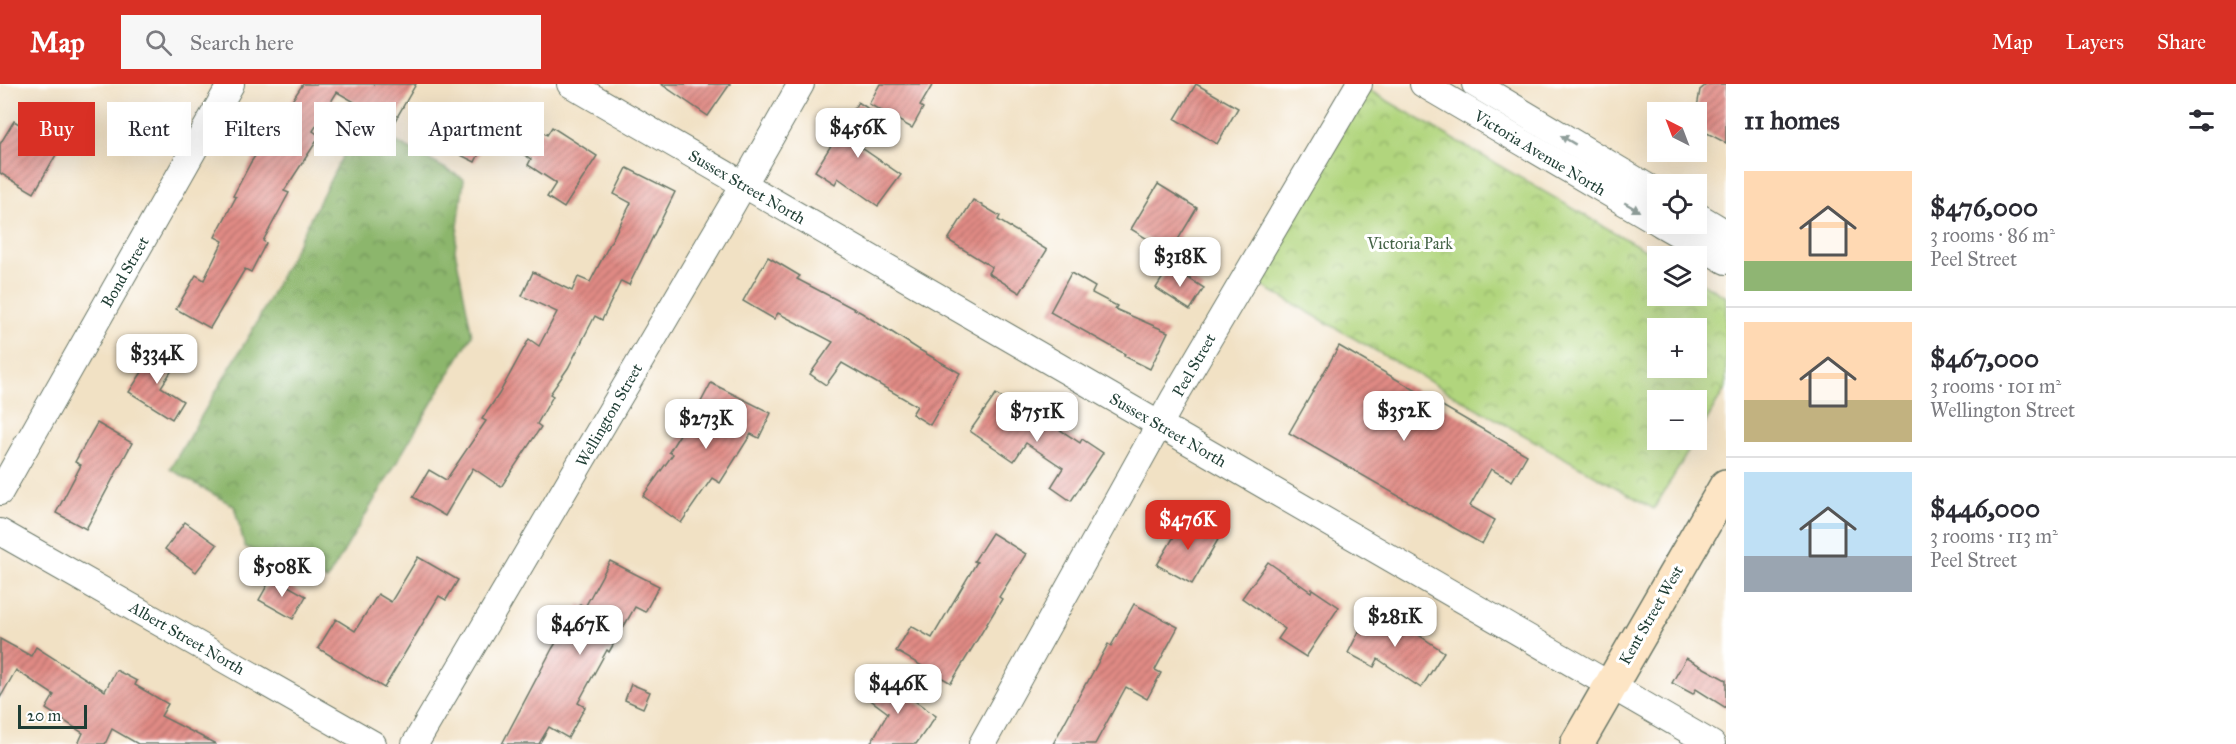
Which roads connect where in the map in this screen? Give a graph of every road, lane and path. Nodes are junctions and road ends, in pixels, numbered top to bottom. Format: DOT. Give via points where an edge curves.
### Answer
graph roads {
  1 [pos="231,84"];
  2 [pos="570,84"];
  3 [pos="801,84"];
  4 [pos="1359,84"];
  5 [pos="1423,84"];
  6 [pos="1475,84"];
  7 [pos="743,186"];
  8 [pos="1647,186"];
  9 [pos="1647,216"];
  10 [pos="1707,222"];
  11 [pos="1726,233"];
  12 [pos="1678,234"];
  13 [pos="1726,261"];
  14 [pos="1160,426"];
  15 [pos="1726,486"];
  16 [pos="0,492"];
  17 [pos="0,532"];
  18 [pos="1611,684"];
  19 [pos="373,744"];
  20 [pos="415,744"];
  21 [pos="982,744"];
  22 [pos="1577,744"];
  23 [pos="1712,744"];
  1 -- 16 [label="street, Bond Street"];
  2 -- 7 [label="street, Sussex Street North"];
  3 -- 7 [label="street, Wellington Street"];
  4 -- 14 [label="street, Peel Street"];
  5 -- 9 [label="street, Victoria Avenue North, one-way"];
  8 -- 6 [label="street, Victoria Avenue North, one-way"];
  7 -- 14 [label="street, Sussex Street North"];
  7 -- 20 [label="street, Wellington Street"];
  10 -- 11 [label="street"];
  12 -- 13 [label="street, Victoria Avenue North"];
  14 -- 18 [label="street, Sussex Street North"];
  14 -- 21 [label="street, Peel Street"];
  15 -- 18 [label="main road, Kent Street West"];
  17 -- 19 [label="street, Albert Street North"];
  18 -- 22 [label="main road, Kent Street West"];
  18 -- 23 [label="street, Sussex Street North"];
}
